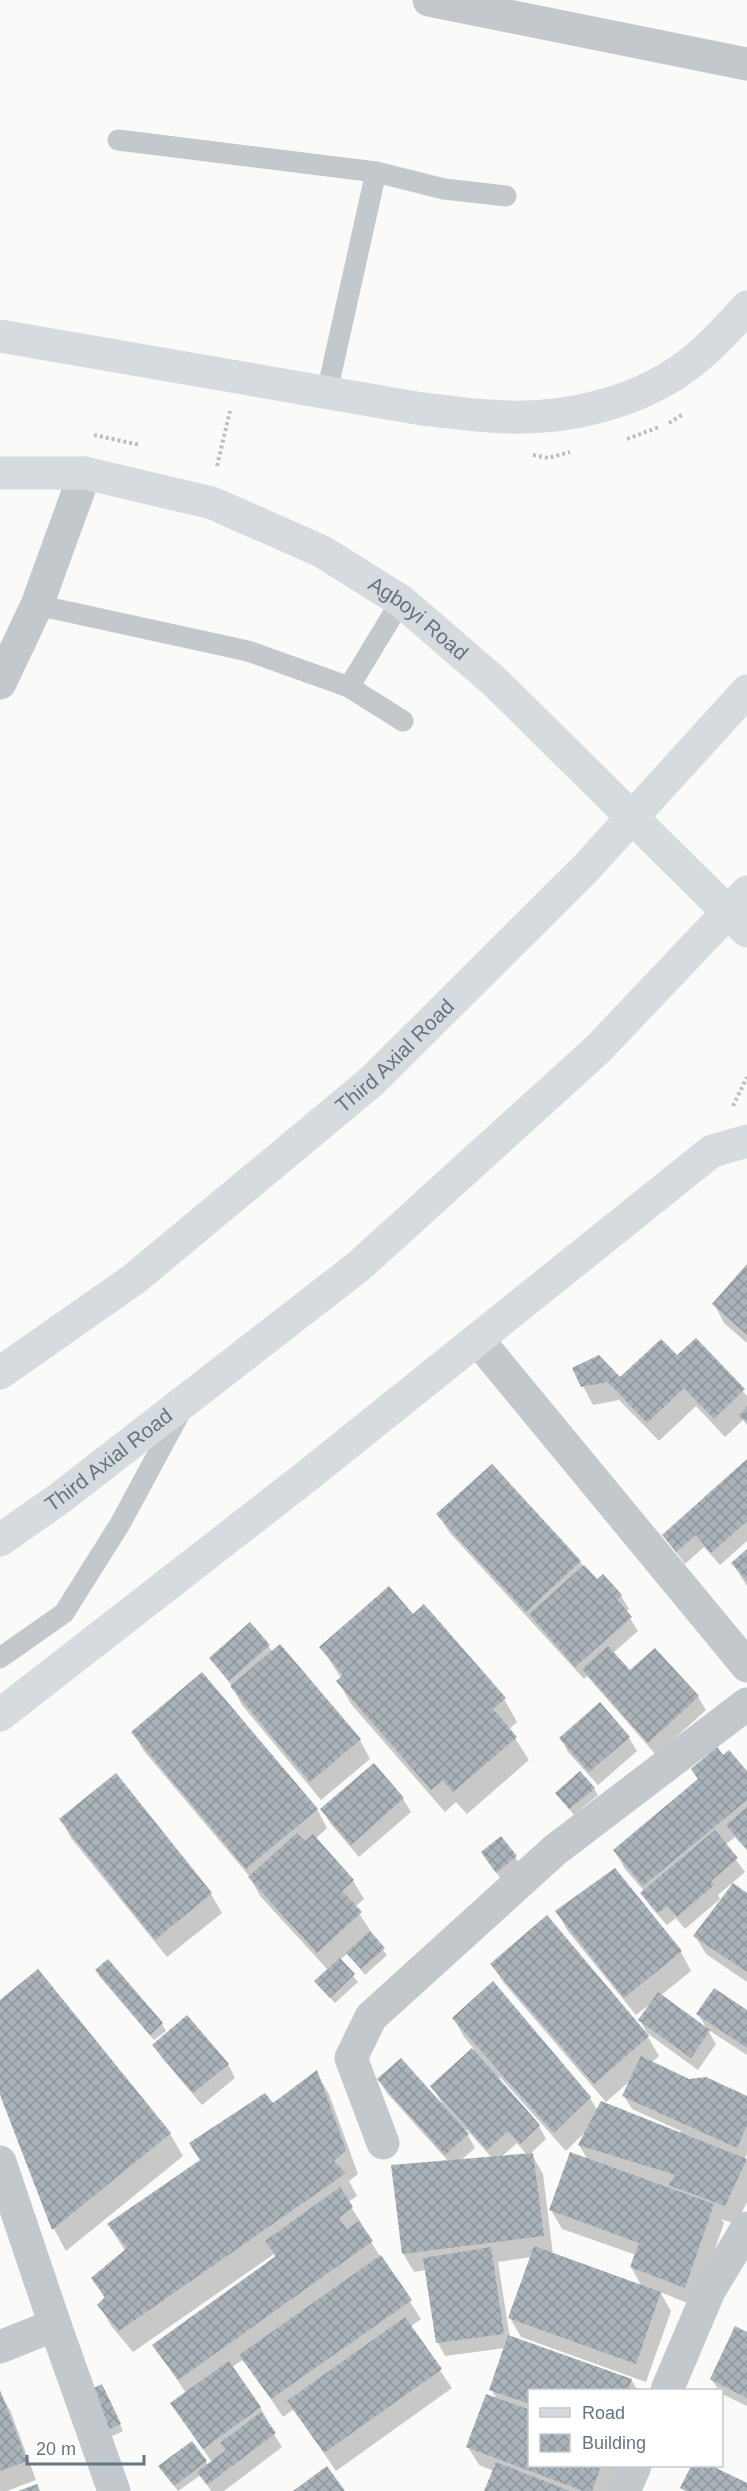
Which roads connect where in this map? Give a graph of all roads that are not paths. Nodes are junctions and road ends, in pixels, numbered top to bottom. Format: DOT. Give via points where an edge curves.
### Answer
graph roads {
  1 [pos="429,0"];
  2 [pos="747,64"];
  3 [pos="118,140"];
  4 [pos="376,172"];
  5 [pos="506,196"];
  6 [pos="747,307"];
  7 [pos="0,336"];
  8 [pos="327,392"];
  9 [pos="85,473"];
  10 [pos="0,474"];
  11 [pos="401,601"];
  12 [pos="37,605"];
  13 [pos="0,683"];
  14 [pos="349,687"];
  15 [pos="747,691"];
  16 [pos="402,722"];
  17 [pos="747,892"];
  18 [pos="747,931"];
  19 [pos="747,1141"];
  20 [pos="478,1340"];
  21 [pos="0,1373"];
  22 [pos="188,1399"];
  23 [pos="0,1540"];
  24 [pos="0,1658"];
  25 [pos="747,1666"];
  26 [pos="747,1704"];
  27 [pos="0,1715"];
  28 [pos="384,2143"];
  29 [pos="0,2162"];
  30 [pos="747,2228"];
  31 [pos="55,2325"];
  32 [pos="0,2348"];
  33 [pos="668,2389"];
  34 [pos="635,2467"];
  35 [pos="114,2491"];
  36 [pos="624,2491"];
  1 -- 2 [label="street"];
  3 -- 4 [label="lane"];
  4 -- 5 [label="lane" via="444,189"];
  4 -- 8 [label="lane"];
  6 -- 8 [label="main road" via="698,357 651,388 600,407 549,416 491,417"];
  7 -- 8 [label="main road"];
  9 -- 10 [label="main road, Agboyi Road"];
  9 -- 11 [label="main road, Agboyi Road" via="212,503 321,551"];
  9 -- 12 [label="street"];
  11 -- 14 [label="lane"];
  11 -- 18 [label="main road, Agboyi Road" via="495,682"];
  12 -- 13 [label="street"];
  12 -- 14 [label="lane" via="248,651"];
  14 -- 16 [label="lane"];
  15 -- 21 [label="main road, Third Axial Road" via="586,868 372,1081 134,1279"];
  17 -- 22 [label="main road, Third Axial Road" via="598,1049 359,1266"];
  19 -- 20 [label="main road" via="712,1150"];
  20 -- 25 [label="street"];
  20 -- 27 [label="main road"];
  22 -- 23 [label="main road, Third Axial Road"];
  22 -- 24 [label="lane" via="120,1524 64,1613"];
  26 -- 28 [label="street" via="555,1850 371,2017 351,2058"];
  29 -- 31 [label="street"];
  30 -- 33 [label="street" via="709,2291"];
  31 -- 32 [label="street"];
  31 -- 35 [label="street"];
  34 -- 36 [label="street"];
}
